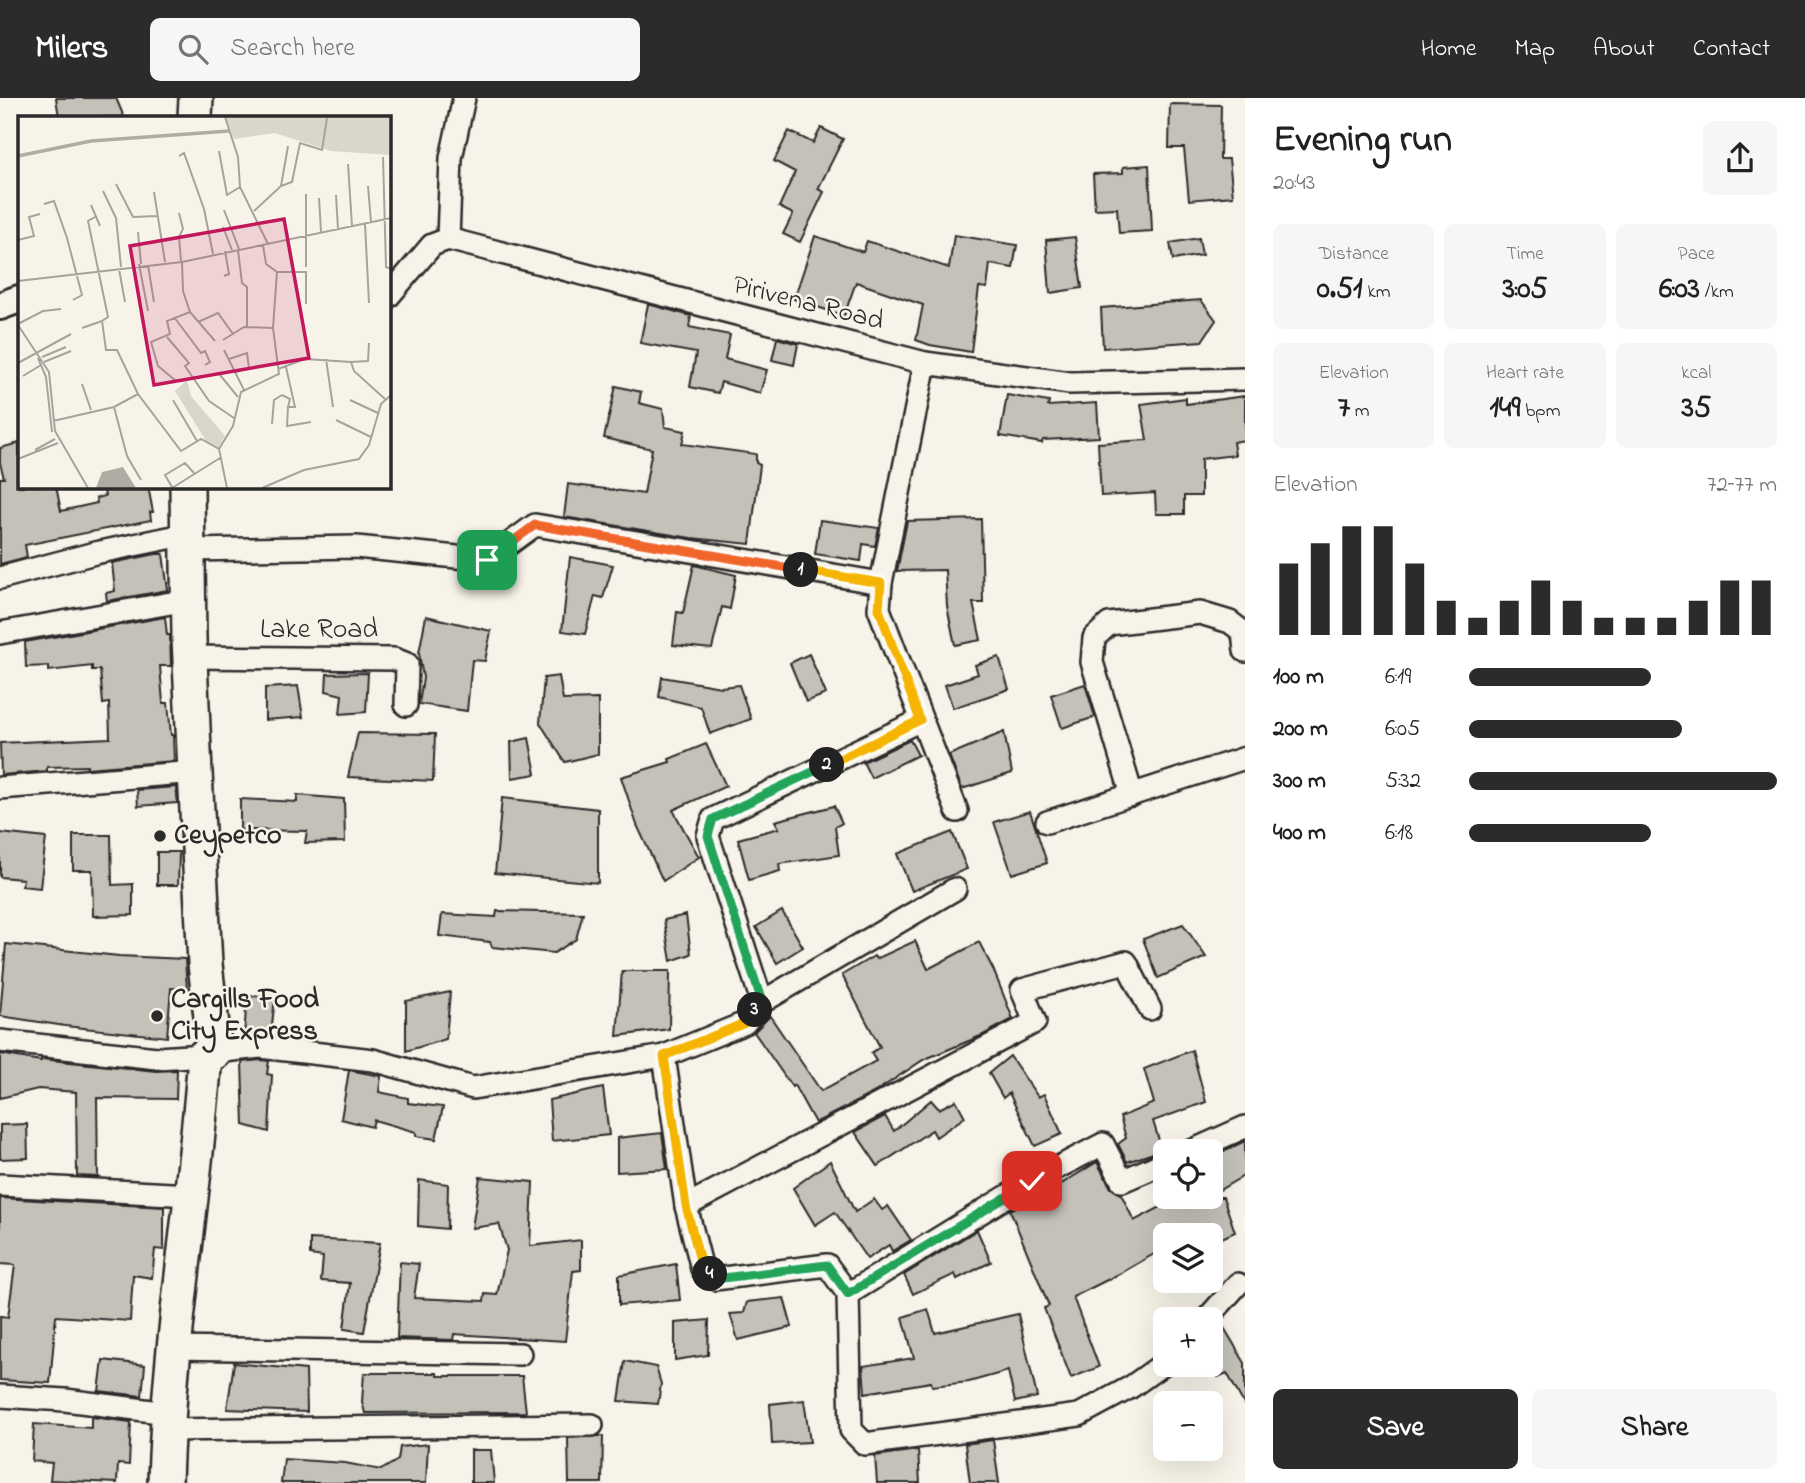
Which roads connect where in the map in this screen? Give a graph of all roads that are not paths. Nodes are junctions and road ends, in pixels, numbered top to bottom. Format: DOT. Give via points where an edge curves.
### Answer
graph roads {
  1 [pos="196,98"];
  2 [pos="464,98"];
  3 [pos="195,116"];
  4 [pos="448,239"];
  5 [pos="390,295"];
  6 [pos="18,299"];
  7 [pos="0,306"];
  8 [pos="925,363"];
  9 [pos="1245,379"];
  10 [pos="187,488"];
  11 [pos="188,542"];
  12 [pos="0,578"];
  13 [pos="881,583"];
  14 [pos="188,600"];
  15 [pos="0,633"];
  16 [pos="1245,651"];
  17 [pos="189,657"];
  18 [pos="406,705"];
  19 [pos="920,720"];
  20 [pos="1245,758"];
  21 [pos="194,772"];
  22 [pos="0,788"];
  23 [pos="1132,795"];
  24 [pos="957,811"];
  25 [pos="1046,822"];
  26 [pos="955,889"];
  27 [pos="762,1002"];
  28 [pos="1150,1009"];
  29 [pos="0,1041"];
  30 [pos="210,1053"];
  31 [pos="664,1056"];
  32 [pos="1245,1127"];
  33 [pos="1218,1139"];
  34 [pos="1153,1168"];
  35 [pos="0,1185"];
  36 [pos="191,1195"];
  37 [pos="686,1206"];
  38 [pos="1238,1284"];
  39 [pos="848,1294"];
  40 [pos="1218,1307"];
  41 [pos="173,1348"];
  42 [pos="520,1354"];
  43 [pos="1153,1371"];
  44 [pos="0,1396"];
  45 [pos="167,1422"];
  46 [pos="593,1425"];
  47 [pos="165,1483"];
  1 -- 3 [label="main road"];
  2 -- 4 [label="street" via="451,158"];
  4 -- 5 [label="street" via="432,246"];
  4 -- 8 [label="street, Pirivena Road"];
  6 -- 7 [label="street"];
  8 -- 9 [label="street, Pirivena Road" via="1070,383"];
  8 -- 13 [label="street"];
  10 -- 11 [label="main road"];
  11 -- 12 [label="street" via="95,554"];
  11 -- 13 [label="street" via="356,547 487,560 535,525"];
  11 -- 14 [label="main road"];
  13 -- 19 [label="street" via="879,609"];
  14 -- 15 [label="street"];
  14 -- 17 [label="main road"];
  16 -- 23 [label="street" via="1243,632 1230,622 1200,613 1109,624 1094,638 1093,662"];
  17 -- 18 [label="street, Lake Road" via="394,659 407,664"];
  17 -- 21 [label="main road"];
  19 -- 24 [label="street"];
  19 -- 27 [label="street" via="713,819 708,836"];
  20 -- 23 [label="street"];
  21 -- 22 [label="street"];
  21 -- 30 [label="main road"];
  23 -- 25 [label="street"];
  26 -- 27 [label="street"];
  27 -- 31 [label="street" via="745,1023"];
  28 -- 37 [label="street" via="1126,962 1022,990 1035,1022"];
  29 -- 30 [label="street" via="157,1058"];
  30 -- 31 [label="street" via="260,1047 373,1060 473,1088"];
  30 -- 36 [label="main road"];
  31 -- 37 [label="street"];
  32 -- 33 [label="street"];
  34 -- 39 [label="street" via="1122,1181 1103,1144 1032,1181"];
  35 -- 36 [label="street"];
  36 -- 41 [label="main road"];
  37 -- 39 [label="street" via="702,1269 715,1279 827,1265"];
  38 -- 40 [label="street"];
  39 -- 43 [label="street" via="851,1430 865,1444 1079,1415"];
  41 -- 42 [label="street"];
  41 -- 45 [label="main road"];
  44 -- 45 [label="street" via="65,1400"];
  45 -- 46 [label="street"];
  45 -- 47 [label="main road"];
}
